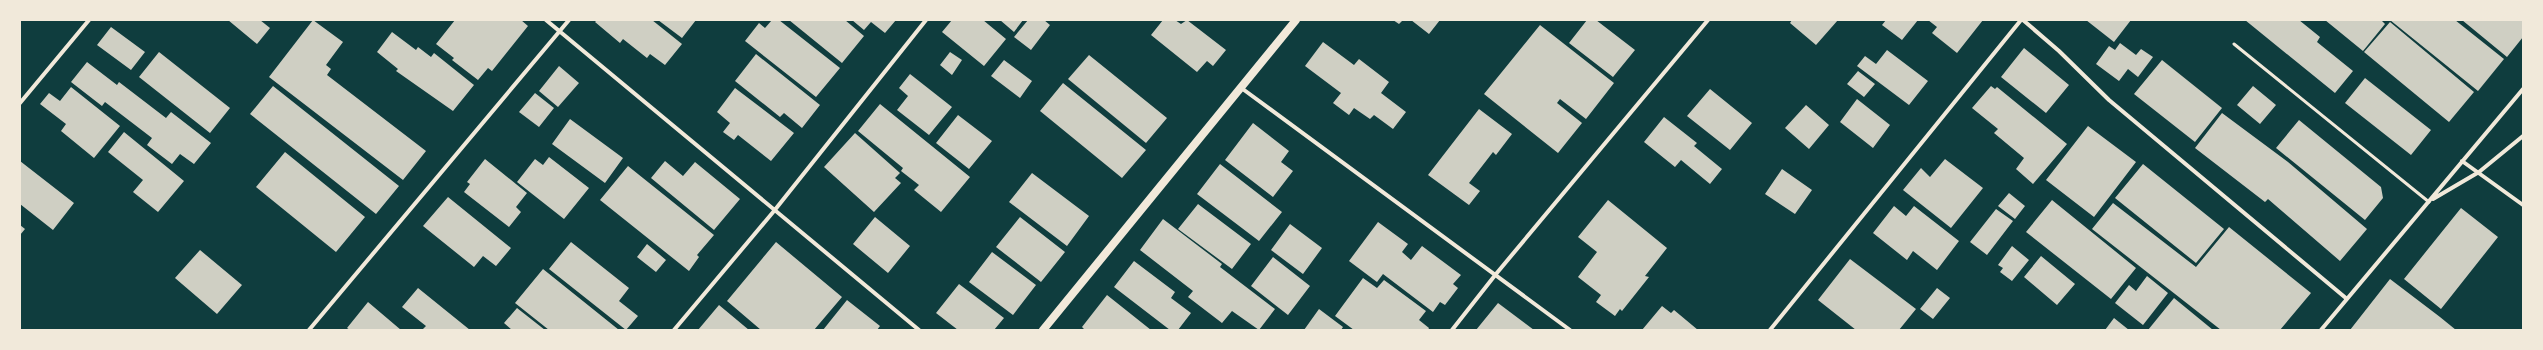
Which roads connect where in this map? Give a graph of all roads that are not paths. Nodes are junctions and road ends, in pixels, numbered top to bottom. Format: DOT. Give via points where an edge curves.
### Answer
graph roads {
  1 [pos="89,20"];
  2 [pos="546,20"];
  3 [pos="569,20"];
  4 [pos="926,20"];
  5 [pos="1296,20"];
  6 [pos="1708,20"];
  7 [pos="2022,20"];
  8 [pos="560,32"];
  9 [pos="2234,44"];
  10 [pos="1240,87"];
  11 [pos="2523,89"];
  12 [pos="20,103"];
  13 [pos="2523,136"];
  14 [pos="2462,161"];
  15 [pos="2479,172"];
  16 [pos="2429,202"];
  17 [pos="2523,205"];
  18 [pos="774,211"];
  19 [pos="1496,274"];
  20 [pos="2347,300"];
  21 [pos="309,330"];
  22 [pos="674,330"];
  23 [pos="919,330"];
  24 [pos="1043,330"];
  25 [pos="1452,330"];
  26 [pos="1570,330"];
  27 [pos="1770,330"];
  28 [pos="2321,330"];
  1 -- 12 [label="street"];
  2 -- 8 [label="street"];
  3 -- 8 [label="street"];
  4 -- 18 [label="street"];
  5 -- 10 [label="main road"];
  6 -- 19 [label="street"];
  7 -- 20 [label="street" via="2059,51 2109,100"];
  7 -- 27 [label="street"];
  8 -- 18 [label="street"];
  8 -- 21 [label="street"];
  9 -- 16 [label="lane"];
  10 -- 19 [label="street"];
  10 -- 24 [label="main road"];
  11 -- 14 [label="street"];
  13 -- 15 [label="street"];
  14 -- 15 [label="street"];
  14 -- 16 [label="street"];
  15 -- 16 [label="street"];
  15 -- 17 [label="street"];
  16 -- 20 [label="street"];
  18 -- 22 [label="street"];
  18 -- 23 [label="street"];
  19 -- 25 [label="street"];
  19 -- 26 [label="street"];
  20 -- 28 [label="street"];
}
